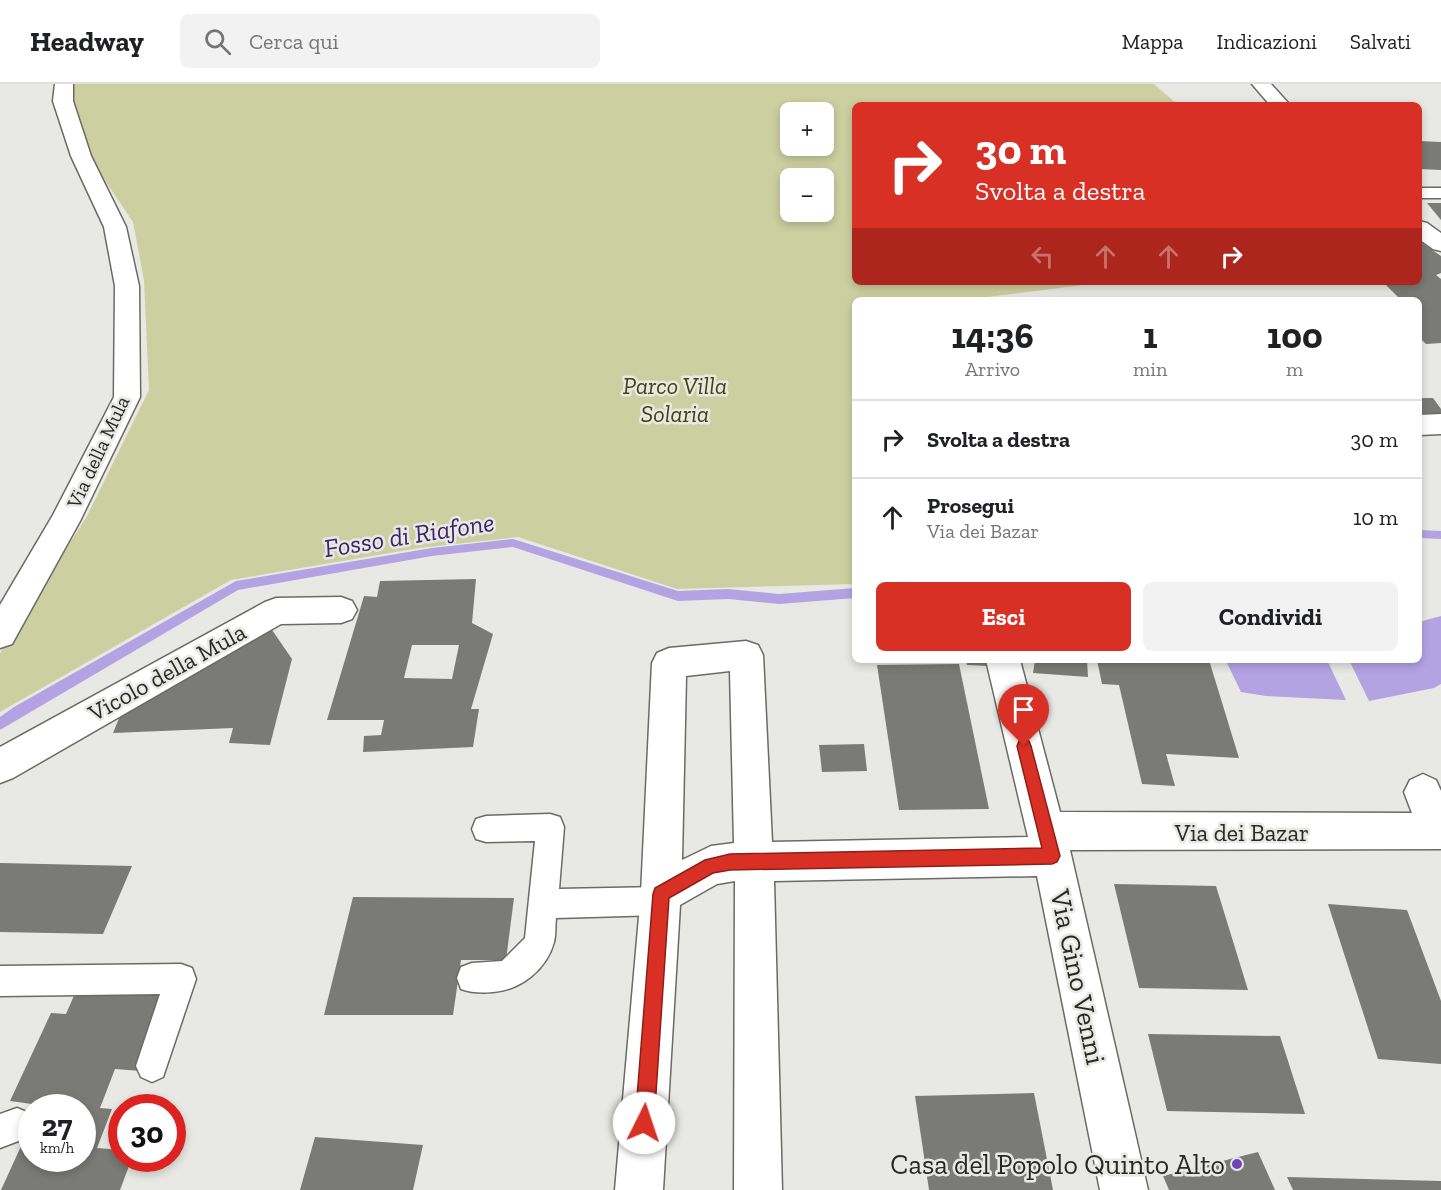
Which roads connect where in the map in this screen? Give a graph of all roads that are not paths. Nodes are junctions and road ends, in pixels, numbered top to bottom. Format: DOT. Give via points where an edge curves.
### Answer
graph roads {
  1 [pos="64,84"];
  2 [pos="1261,84"];
  3 [pos="1277,102"];
  4 [pos="1441,193"];
  5 [pos="1422,194"];
  6 [pos="1422,230"];
  7 [pos="1441,244"];
  8 [pos="1441,424"];
  9 [pos="1422,425"];
  10 [pos="341,610"];
  11 [pos="0,634"];
  12 [pos="1004,663"];
  13 [pos="0,766"];
  14 [pos="1435,815"];
  15 [pos="486,829"];
  16 [pos="1048,844"];
  17 [pos="754,862"];
  18 [pos="660,898"];
  19 [pos="543,904"];
  20 [pos="472,978"];
  21 [pos="0,981"];
  22 [pos="152,1066"];
  23 [pos="639,1190"];
  24 [pos="758,1190"];
  25 [pos="1124,1190"];
  1 -- 11 [label="street, Via della Mula" via="63,101 81,156 115,227 127,286 127,397 65,521"];
  2 -- 3 [label="street"];
  4 -- 5 [label="lane"];
  6 -- 7 [label="street"];
  8 -- 9 [label="street"];
  10 -- 13 [label="street, Vicolo della Mula" via="276,611"];
  12 -- 16 [label="street, Via Gino Venni"];
  14 -- 16 [label="street, Via dei Bazar"];
  15 -- 19 [label="lane" via="550,827"];
  16 -- 17 [label="street, Via dei Bazar"];
  16 -- 25 [label="street, Via Gino Venni"];
  17 -- 18 [label="street, Via dei Bazar" via="711,866"];
  17 -- 18 [label="street" via="746,655 669,663"];
  17 -- 24 [label="street"];
  18 -- 19 [label="lane"];
  18 -- 23 [label="street"];
  19 -- 20 [label="lane" via="539,942 518,969 505,976"];
  21 -- 22 [label="lane" via="182,979"];
}
